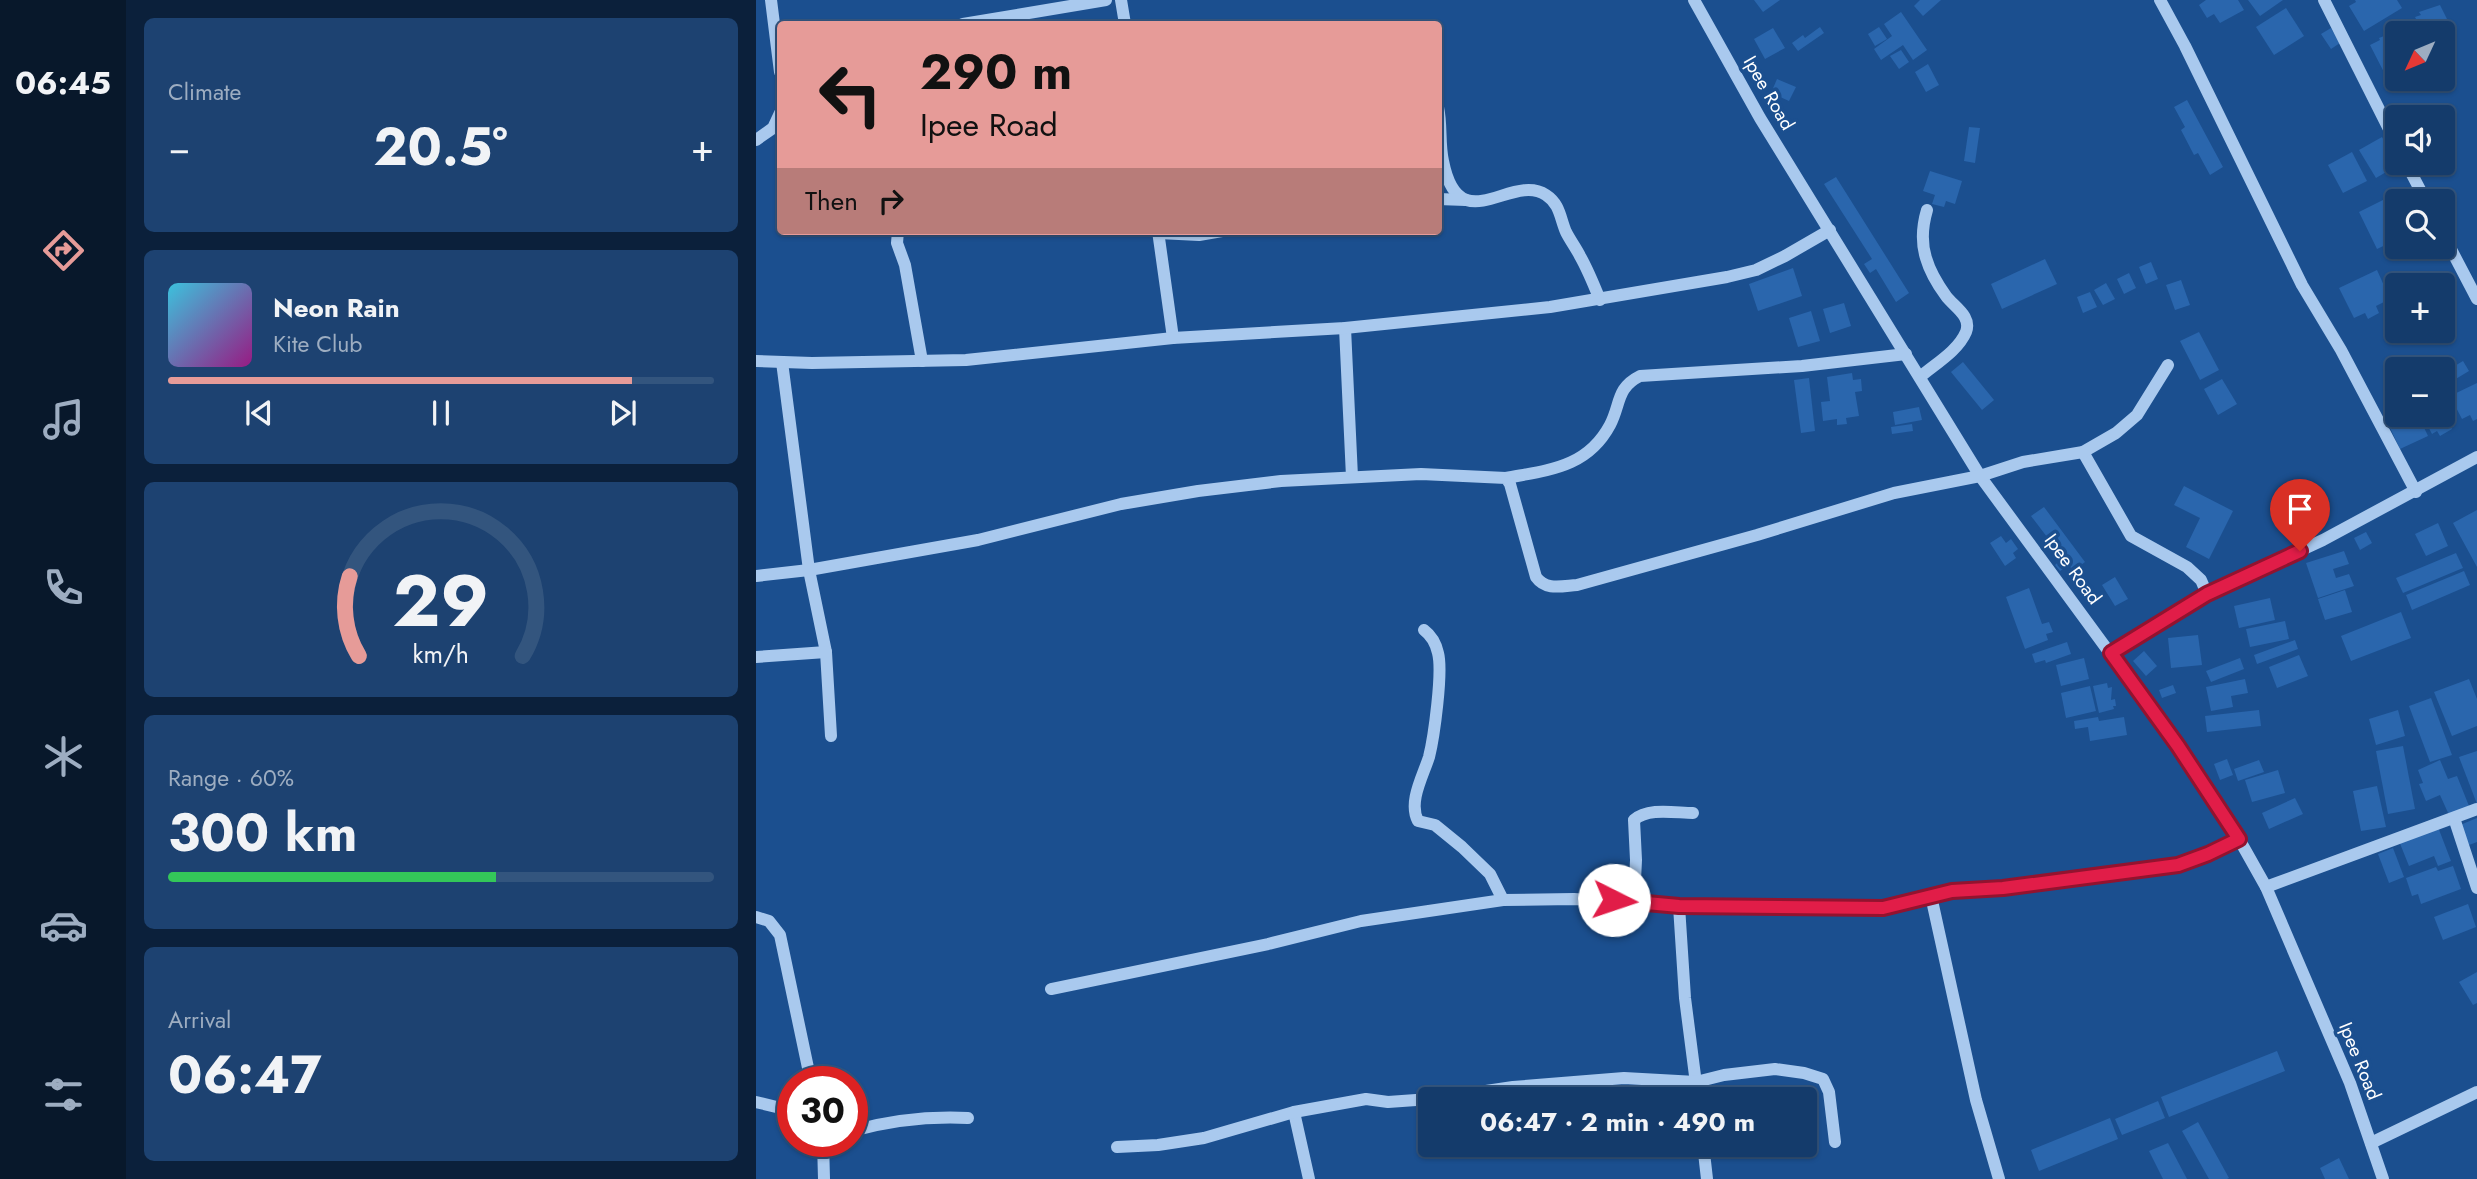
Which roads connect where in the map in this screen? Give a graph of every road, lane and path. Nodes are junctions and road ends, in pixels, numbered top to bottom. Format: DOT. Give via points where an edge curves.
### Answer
graph roads {
  1 [pos="771,0"];
  2 [pos="1106,0"];
  3 [pos="1121,0"];
  4 [pos="1693,0"];
  5 [pos="2160,0"];
  6 [pos="2324,0"];
  7 [pos="981,21"];
  8 [pos="1124,21"];
  9 [pos="777,40"];
  10 [pos="777,119"];
  11 [pos="2385,121"];
  12 [pos="1442,124"];
  13 [pos="756,141"];
  14 [pos="1442,199"];
  15 [pos="1467,200"];
  16 [pos="1927,211"];
  17 [pos="1829,230"];
  18 [pos="898,235"];
  19 [pos="1158,235"];
  20 [pos="2455,257"];
  21 [pos="2477,299"];
  22 [pos="1600,300"];
  23 [pos="1345,328"];
  24 [pos="1173,338"];
  25 [pos="1906,354"];
  26 [pos="756,361"];
  27 [pos="922,361"];
  28 [pos="782,362"];
  29 [pos="2168,365"];
  30 [pos="1920,377"];
  31 [pos="2083,452"];
  32 [pos="2477,457"];
  33 [pos="1980,476"];
  34 [pos="1352,477"];
  35 [pos="1506,478"];
  36 [pos="2416,492"];
  37 [pos="809,570"];
  38 [pos="756,576"];
  39 [pos="2207,594"];
  40 [pos="1424,630"];
  41 [pos="826,652"];
  42 [pos="2111,653"];
  43 [pos="756,657"];
  44 [pos="831,736"];
  45 [pos="2477,809"];
  46 [pos="1693,813"];
  47 [pos="2454,818"];
  48 [pos="2239,839"];
  49 [pos="2266,887"];
  50 [pos="2477,888"];
  51 [pos="1931,896"];
  52 [pos="1503,900"];
  53 [pos="1634,901"];
  54 [pos="1679,906"];
  55 [pos="756,917"];
  56 [pos="1051,989"];
  57 [pos="808,1066"];
  58 [pos="1696,1082"];
  59 [pos="1513,1087"];
  60 [pos="1697,1087"];
  61 [pos="2477,1092"];
  62 [pos="1418,1100"];
  63 [pos="756,1102"];
  64 [pos="777,1107"];
  65 [pos="1294,1112"];
  66 [pos="968,1118"];
  67 [pos="868,1127"];
  68 [pos="1835,1142"];
  69 [pos="2371,1143"];
  70 [pos="1117,1147"];
  71 [pos="823,1157"];
  72 [pos="1704,1157"];
  73 [pos="824,1179"];
  74 [pos="1309,1179"];
  75 [pos="1707,1179"];
  76 [pos="1999,1179"];
  77 [pos="2383,1179"];
  1 -- 9 [label="street"];
  2 -- 7 [label="street"];
  3 -- 8 [label="street"];
  4 -- 17 [label="street, Ipee Road"];
  5 -- 36 [label="street" via="2302,285"];
  6 -- 11 [label="street"];
  10 -- 13 [label="street"];
  12 -- 15 [label="street" via="1443,160 1453,187"];
  14 -- 15 [label="street"];
  15 -- 22 [label="street" via="1478,202 1531,189 1555,202"];
  16 -- 30 [label="street" via="1922,240 1925,257 1967,325 1952,350"];
  17 -- 22 [label="street" via="1756,270"];
  17 -- 25 [label="street, Ipee Road"];
  18 -- 27 [label="street"];
  19 -- 24 [label="street"];
  20 -- 21 [label="street"];
  22 -- 23 [label="street"];
  23 -- 24 [label="street"];
  23 -- 34 [label="street"];
  24 -- 27 [label="street"];
  25 -- 30 [label="street, Ipee Road"];
  25 -- 35 [label="street" via="1640,376 1629,381 1610,425 1581,456 1558,470"];
  26 -- 28 [label="street"];
  27 -- 28 [label="street"];
  28 -- 37 [label="street"];
  29 -- 31 [label="street" via="2137,415"];
  30 -- 33 [label="street, Ipee Road"];
  31 -- 33 [label="street" via="2023,462"];
  31 -- 39 [label="street" via="2131,536 2187,567 2201,580"];
  32 -- 36 [label="street"];
  33 -- 35 [label="street" via="1894,493 1577,585 1548,587 1536,577"];
  33 -- 42 [label="street, Ipee Road"];
  34 -- 35 [label="street"];
  34 -- 37 [label="street" via="1172,495 978,540"];
  36 -- 39 [label="street"];
  37 -- 38 [label="street"];
  37 -- 41 [label="street"];
  39 -- 42 [label="street"];
  40 -- 52 [label="street" via="1434,640 1440,665 1433,742 1414,814 1418,821 1435,825 1490,874"];
  41 -- 43 [label="street"];
  41 -- 44 [label="street"];
  42 -- 48 [label="street, Ipee Road"];
  45 -- 47 [label="street"];
  46 -- 53 [label="street" via="1642,814 1634,820"];
  47 -- 49 [label="street"];
  47 -- 50 [label="street"];
  48 -- 49 [label="street, Ipee Road"];
  48 -- 51 [label="street" via="2178,865"];
  49 -- 69 [label="street, Ipee Road"];
  51 -- 54 [label="street" via="1883,908"];
  51 -- 76 [label="street" via="1976,1100"];
  52 -- 53 [label="street"];
  52 -- 56 [label="street" via="1361,921"];
  53 -- 54 [label="street"];
  54 -- 58 [label="street"];
  55 -- 57 [label="street" via="769,921 780,935"];
  58 -- 59 [label="street" via="1624,1078"];
  58 -- 60 [label="street"];
  58 -- 68 [label="street" via="1775,1069 1822,1079 1829,1092"];
  61 -- 69 [label="street"];
  62 -- 65 [label="street" via="1366,1099"];
  63 -- 64 [label="street"];
  65 -- 70 [label="street" via="1204,1138"];
  65 -- 74 [label="street"];
  66 -- 67 [label="street" via="926,1116"];
  69 -- 77 [label="street, Ipee Road"];
  71 -- 73 [label="street"];
  72 -- 75 [label="street"];
}
